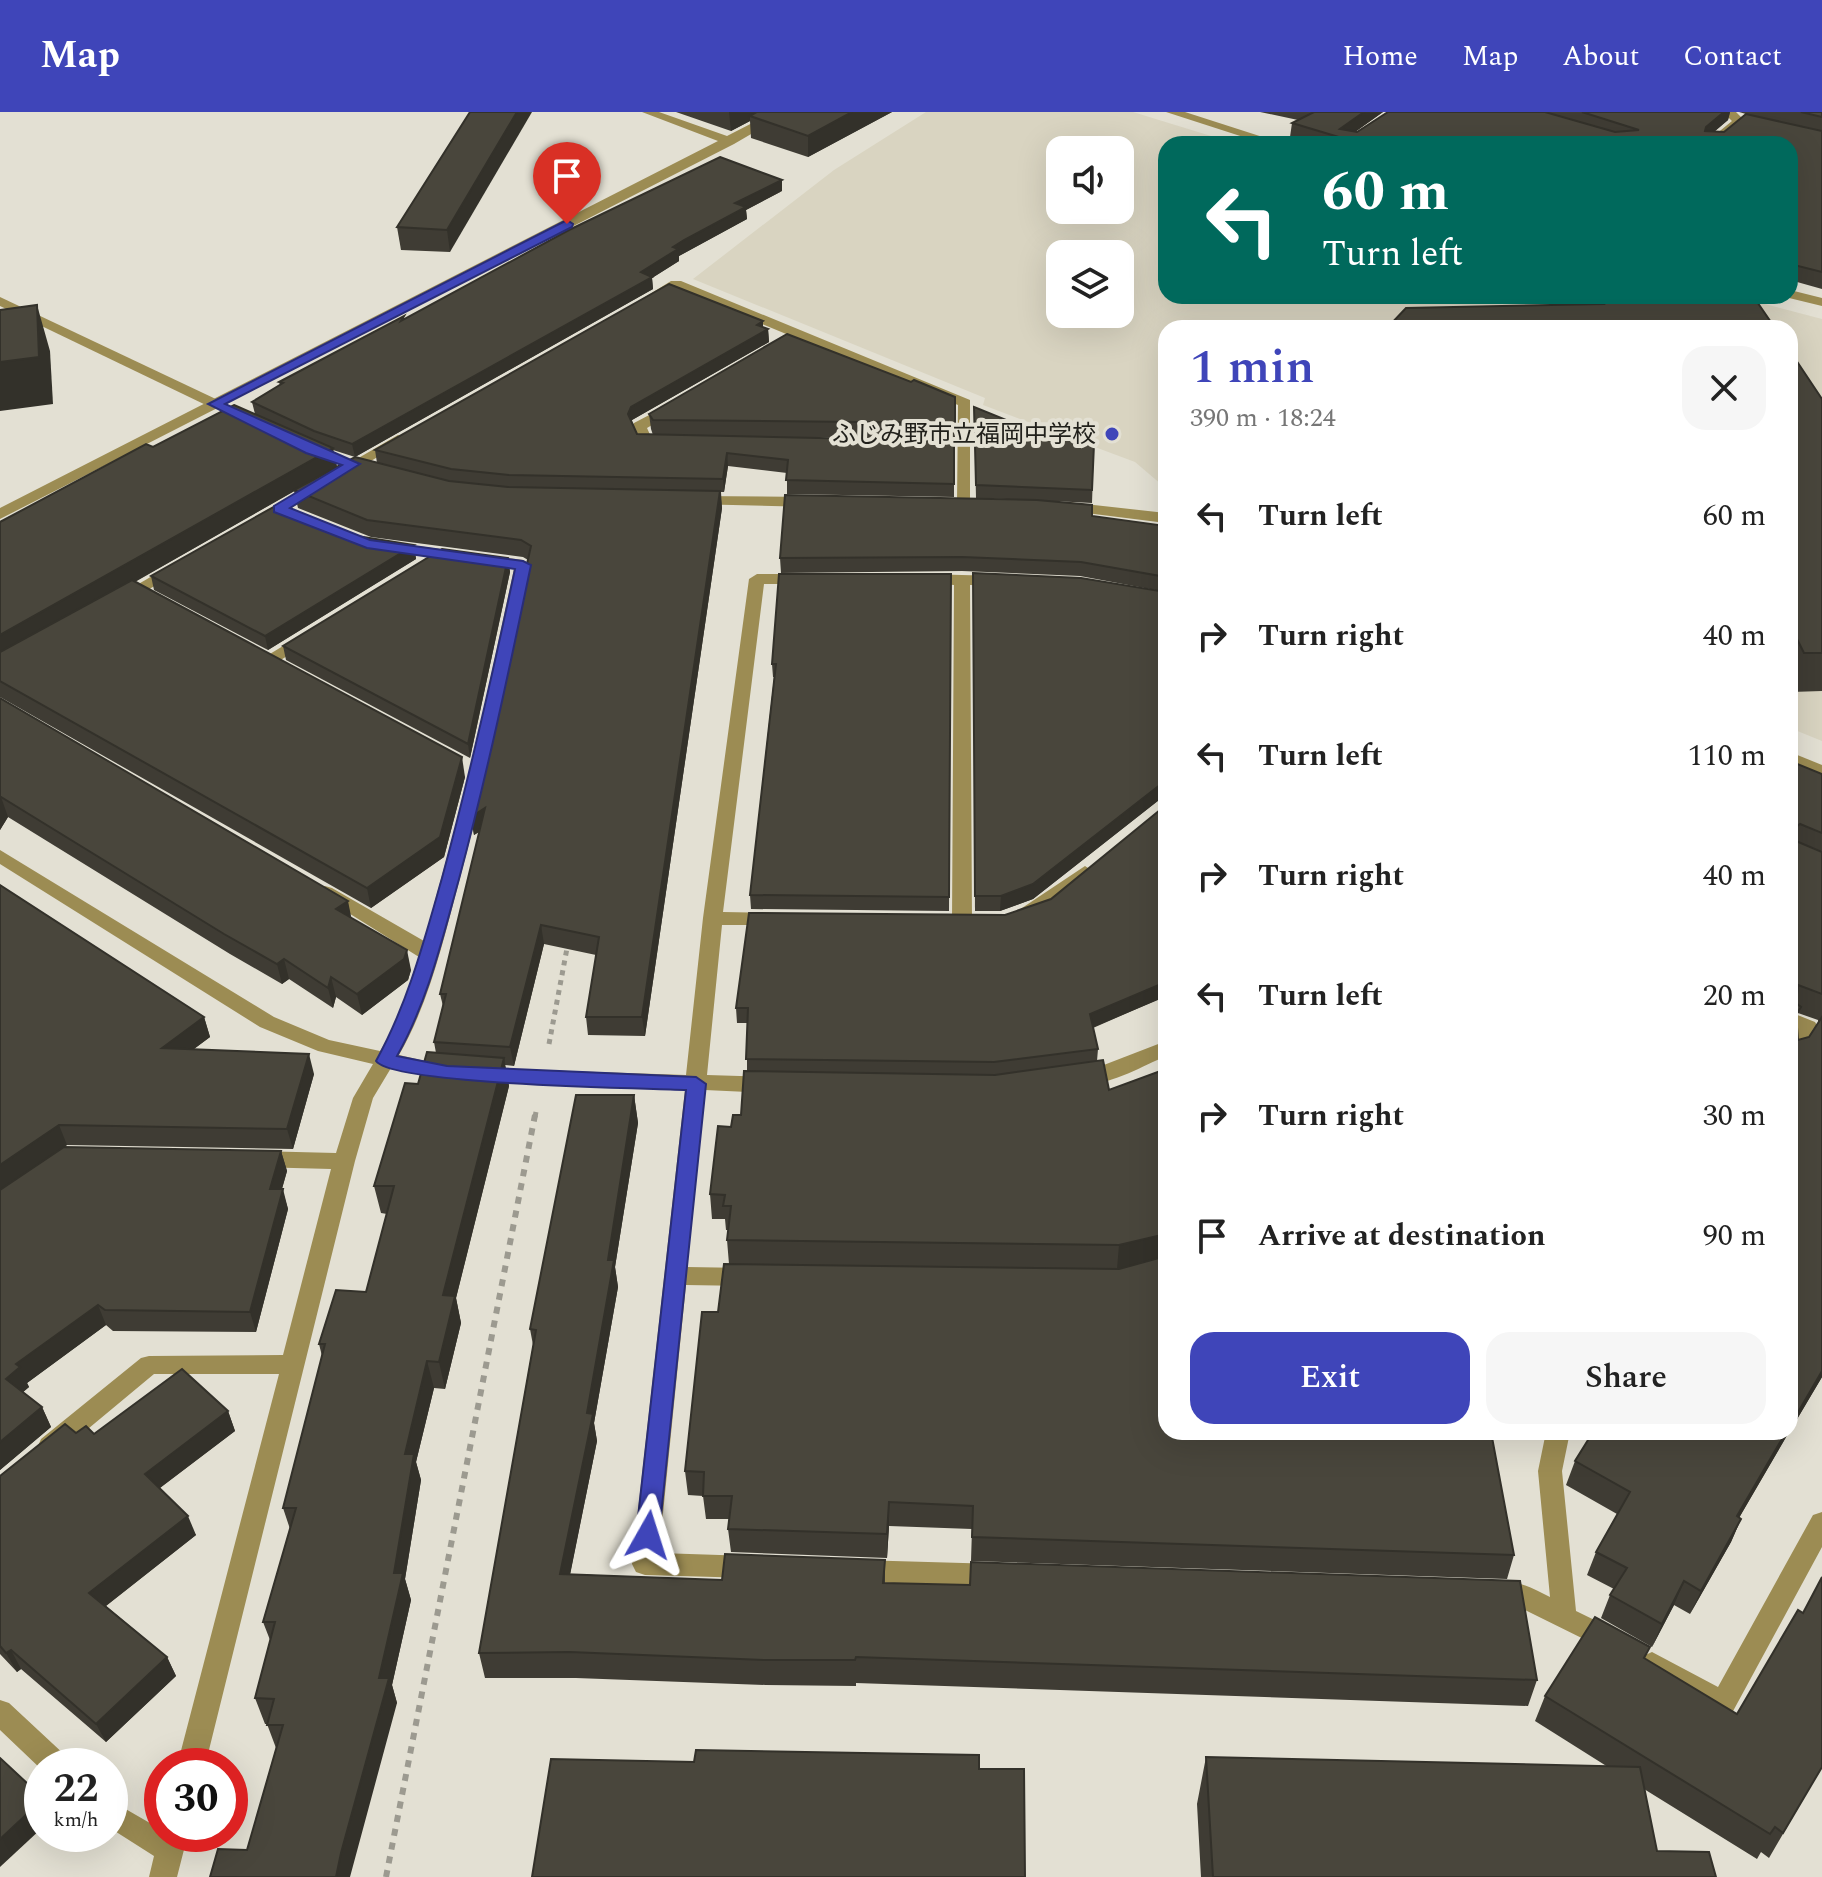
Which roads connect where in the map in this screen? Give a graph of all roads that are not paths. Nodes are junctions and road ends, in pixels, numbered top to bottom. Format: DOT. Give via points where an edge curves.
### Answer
graph roads {
  1 [pos="648,112"];
  2 [pos="782,112"];
  3 [pos="1172,112"];
  4 [pos="1734,117"];
  5 [pos="1753,124"];
  6 [pos="1252,136"];
  7 [pos="1717,136"];
  8 [pos="730,141"];
  9 [pos="1798,296"];
  10 [pos="0,301"];
  11 [pos="1822,302"];
  12 [pos="635,306"];
  13 [pos="692,395"];
  14 [pos="222,407"];
  15 [pos="407,434"];
  16 [pos="678,443"];
  17 [pos="346,462"];
  18 [pos="377,472"];
  19 [pos="682,501"];
  20 [pos="823,502"];
  21 [pos="964,503"];
  22 [pos="1053,506"];
  23 [pos="279,509"];
  24 [pos="0,514"];
  25 [pos="1158,517"];
  26 [pos="308,520"];
  27 [pos="240,531"];
  28 [pos="367,544"];
  29 [pos="441,554"];
  30 [pos="189,560"];
  31 [pos="414,570"];
  32 [pos="820,579"];
  33 [pos="899,579"];
  34 [pos="962,579"];
  35 [pos="1021,582"];
  36 [pos="109,605"];
  37 [pos="321,628"];
  38 [pos="268,660"];
  39 [pos="1798,762"];
  40 [pos="1822,772"];
  41 [pos="0,856"];
  42 [pos="1104,857"];
  43 [pos="309,883"];
  44 [pos="713,918"];
  45 [pos="790,919"];
  46 [pos="1003,921"];
  47 [pos="961,922"];
  48 [pos="430,954"];
  49 [pos="1798,1023"];
  50 [pos="1798,1043"];
  51 [pos="1158,1051"];
  52 [pos="385,1061"];
  53 [pos="1054,1081"];
  54 [pos="696,1084"];
  55 [pos="790,1085"];
  56 [pos="236,1159"];
  57 [pos="344,1161"];
  58 [pos="675,1276"];
  59 [pos="769,1277"];
  60 [pos="294,1364"];
  61 [pos="1556,1440"];
  62 [pos="34,1458"];
  63 [pos="1822,1523"];
  64 [pos="772,1568"];
  65 [pos="835,1570"];
  66 [pos="1025,1576"];
  67 [pos="1468,1591"];
  68 [pos="1564,1614"];
  69 [pos="0,1712"];
  70 [pos="38,1748"];
  71 [pos="196,1748"];
  72 [pos="128,1826"];
  73 [pos="169,1854"];
  1 -- 8 [label="street"];
  2 -- 8 [label="street"];
  3 -- 6 [label="street"];
  4 -- 5 [label="street"];
  4 -- 7 [label="street"];
  8 -- 14 [label="street"];
  9 -- 11 [label="street"];
  10 -- 14 [label="street"];
  12 -- 21 [label="street" via="676,284 791,338 965,403 956,447"];
  13 -- 16 [label="street" via="639,426 646,443"];
  14 -- 24 [label="street"];
  15 -- 17 [label="street"];
  17 -- 18 [label="street"];
  17 -- 23 [label="street"];
  19 -- 20 [label="street"];
  22 -- 25 [label="street"];
  23 -- 26 [label="street"];
  23 -- 27 [label="street"];
  28 -- 29 [label="street"];
  29 -- 31 [label="street"];
  29 -- 48 [label="street" via="523,565"];
  30 -- 36 [label="street" via="143,594"];
  32 -- 44 [label="street" via="757,579"];
  33 -- 34 [label="street"];
  34 -- 35 [label="street"];
  34 -- 47 [label="street"];
  37 -- 38 [label="street"];
  39 -- 40 [label="street"];
  41 -- 52 [label="street" via="267,1022 325,1046"];
  42 -- 46 [label="street" via="1041,907"];
  43 -- 48 [label="street"];
  44 -- 45 [label="street"];
  44 -- 54 [label="street"];
  48 -- 52 [label="street" via="408,1021"];
  49 -- 50 [label="street" via="1808,1027"];
  51 -- 53 [label="street" via="1099,1075"];
  52 -- 54 [label="street" via="447,1073"];
  52 -- 57 [label="street" via="363,1098"];
  54 -- 55 [label="street"];
  54 -- 58 [label="street"];
  56 -- 57 [label="street"];
  57 -- 60 [label="street"];
  58 -- 59 [label="street"];
  58 -- 64 [label="street" via="645,1564"];
  60 -- 62 [label="street" via="149,1365"];
  60 -- 71 [label="street"];
  61 -- 68 [label="street" via="1550,1471"];
  63 -- 68 [label="street" via="1723,1704"];
  65 -- 66 [label="street"];
  67 -- 68 [label="street" via="1516,1593"];
  69 -- 70 [label="street"];
  72 -- 73 [label="street"];
}
